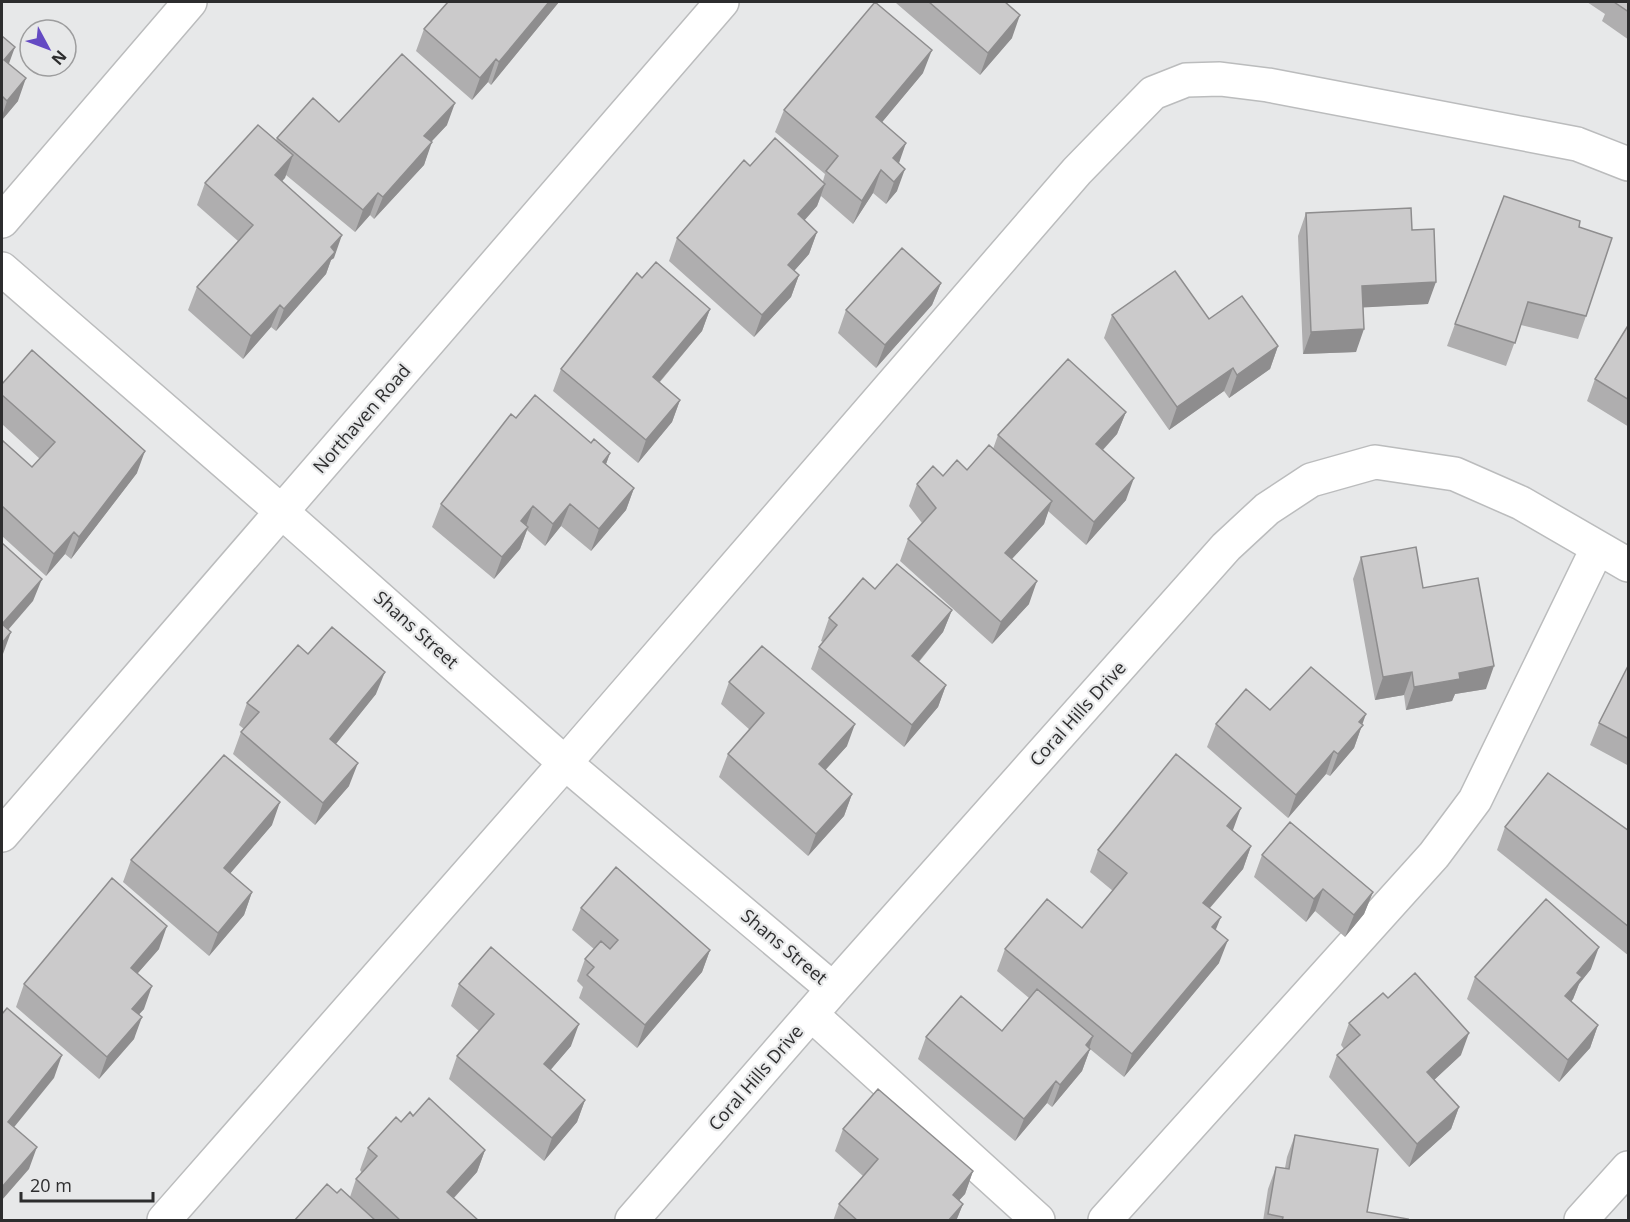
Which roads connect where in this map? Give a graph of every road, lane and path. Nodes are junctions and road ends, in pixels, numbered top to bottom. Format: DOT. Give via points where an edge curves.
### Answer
graph roads {
  1 [pos="189,2"];
  2 [pos="722,2"];
  3 [pos="1629,164"];
  4 [pos="2,221"];
  5 [pos="2,269"];
  6 [pos="282,512"];
  7 [pos="1597,549"];
  8 [pos="1629,566"];
  9 [pos="565,763"];
  10 [pos="2,835"];
  11 [pos="833,988"];
  12 [pos="811,1014"];
  13 [pos="1629,1168"];
  14 [pos="164,1221"];
  15 [pos="632,1221"];
  16 [pos="1038,1221"];
  17 [pos="1105,1221"];
  18 [pos="1581,1221"];
  1 -- 4 [label="street"];
  2 -- 6 [label="street, Northaven Road"];
  3 -- 9 [label="street" via="1577,144 1268,85 1220,79 1186,80 1153,93 1070,180"];
  5 -- 6 [label="street, Shans Street"];
  6 -- 9 [label="street, Shans Street"];
  6 -- 10 [label="street, Northaven Road"];
  7 -- 8 [label="street, Coral Hills Drive"];
  7 -- 11 [label="street, Coral Hills Drive" via="1521,503 1455,474 1375,462 1311,480 1267,509 1226,547"];
  7 -- 17 [label="street" via="1475,800 1434,855"];
  9 -- 11 [label="street, Shans Street"];
  9 -- 14 [label="street"];
  11 -- 12 [label="street, Coral Hills Drive"];
  12 -- 15 [label="street, Coral Hills Drive"];
  12 -- 16 [label="street"];
  13 -- 18 [label="street"];
}
